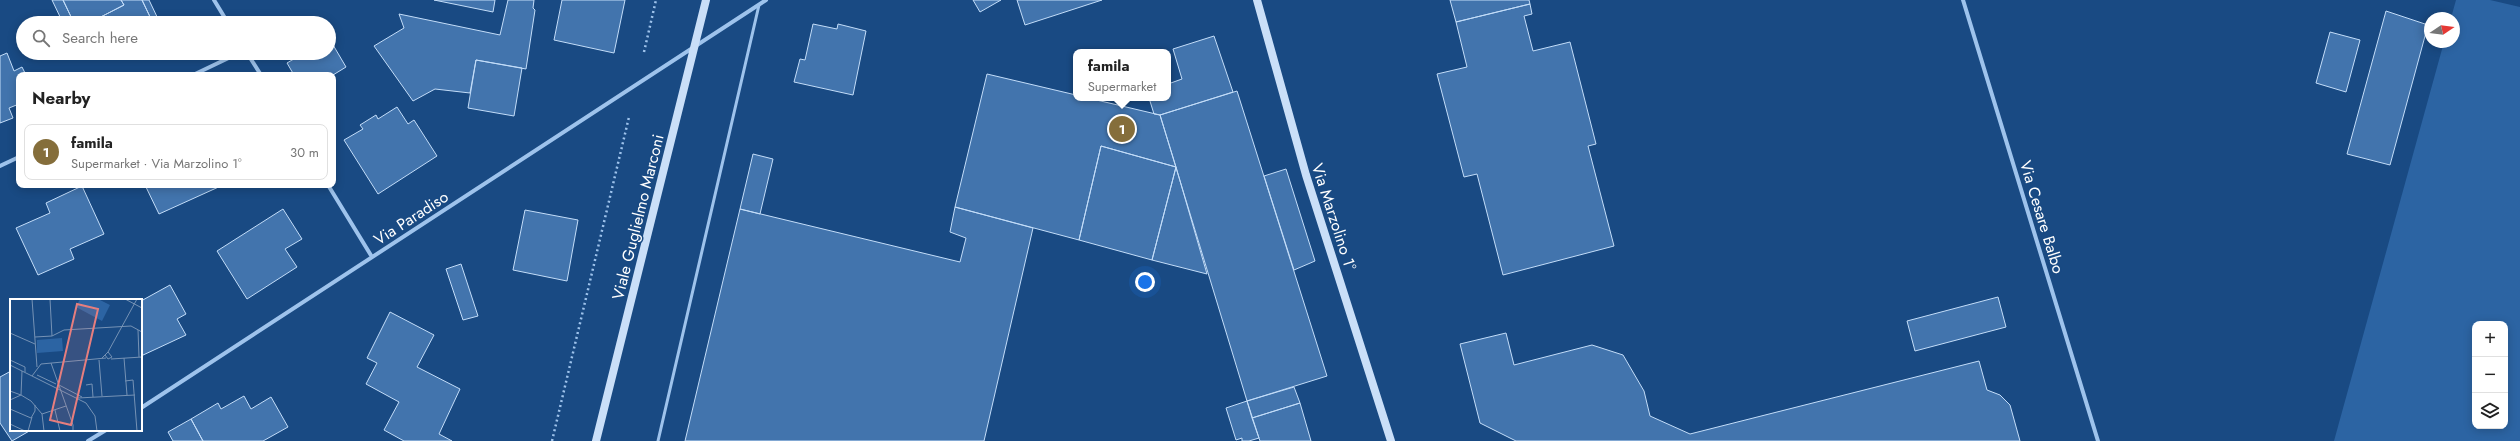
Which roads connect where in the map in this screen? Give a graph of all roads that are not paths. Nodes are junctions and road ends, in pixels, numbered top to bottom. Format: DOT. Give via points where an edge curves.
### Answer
graph roads {
  1 [pos="214,0"];
  2 [pos="706,0"];
  3 [pos="766,0"];
  4 [pos="1257,0"];
  5 [pos="1963,0"];
  6 [pos="759,4"];
  7 [pos="224,16"];
  8 [pos="694,48"];
  9 [pos="224,60"];
  10 [pos="251,60"];
  11 [pos="199,72"];
  12 [pos="259,72"];
  13 [pos="16,158"];
  14 [pos="0,166"];
  15 [pos="330,188"];
  16 [pos="372,257"];
  17 [pos="142,407"];
  18 [pos="104,431"];
  19 [pos="88,441"];
  20 [pos="596,441"];
  21 [pos="658,441"];
  22 [pos="1391,441"];
  23 [pos="2098,441"];
  1 -- 7 [label="street"];
  2 -- 8 [label="main road, Viale Guglielmo Marconi"];
  3 -- 6 [label="street"];
  4 -- 22 [label="main road, Via Marzolino 1°" via="1306,175"];
  5 -- 23 [label="street, Via Cesare Balbo"];
  6 -- 8 [label="street"];
  6 -- 21 [label="lane"];
  8 -- 16 [label="street, Via Paradiso"];
  8 -- 20 [label="main road, Viale Guglielmo Marconi"];
  9 -- 11 [label="street"];
  10 -- 12 [label="street"];
  13 -- 14 [label="street"];
  15 -- 16 [label="street"];
  16 -- 17 [label="street, Via Paradiso"];
  18 -- 19 [label="street"];
}
